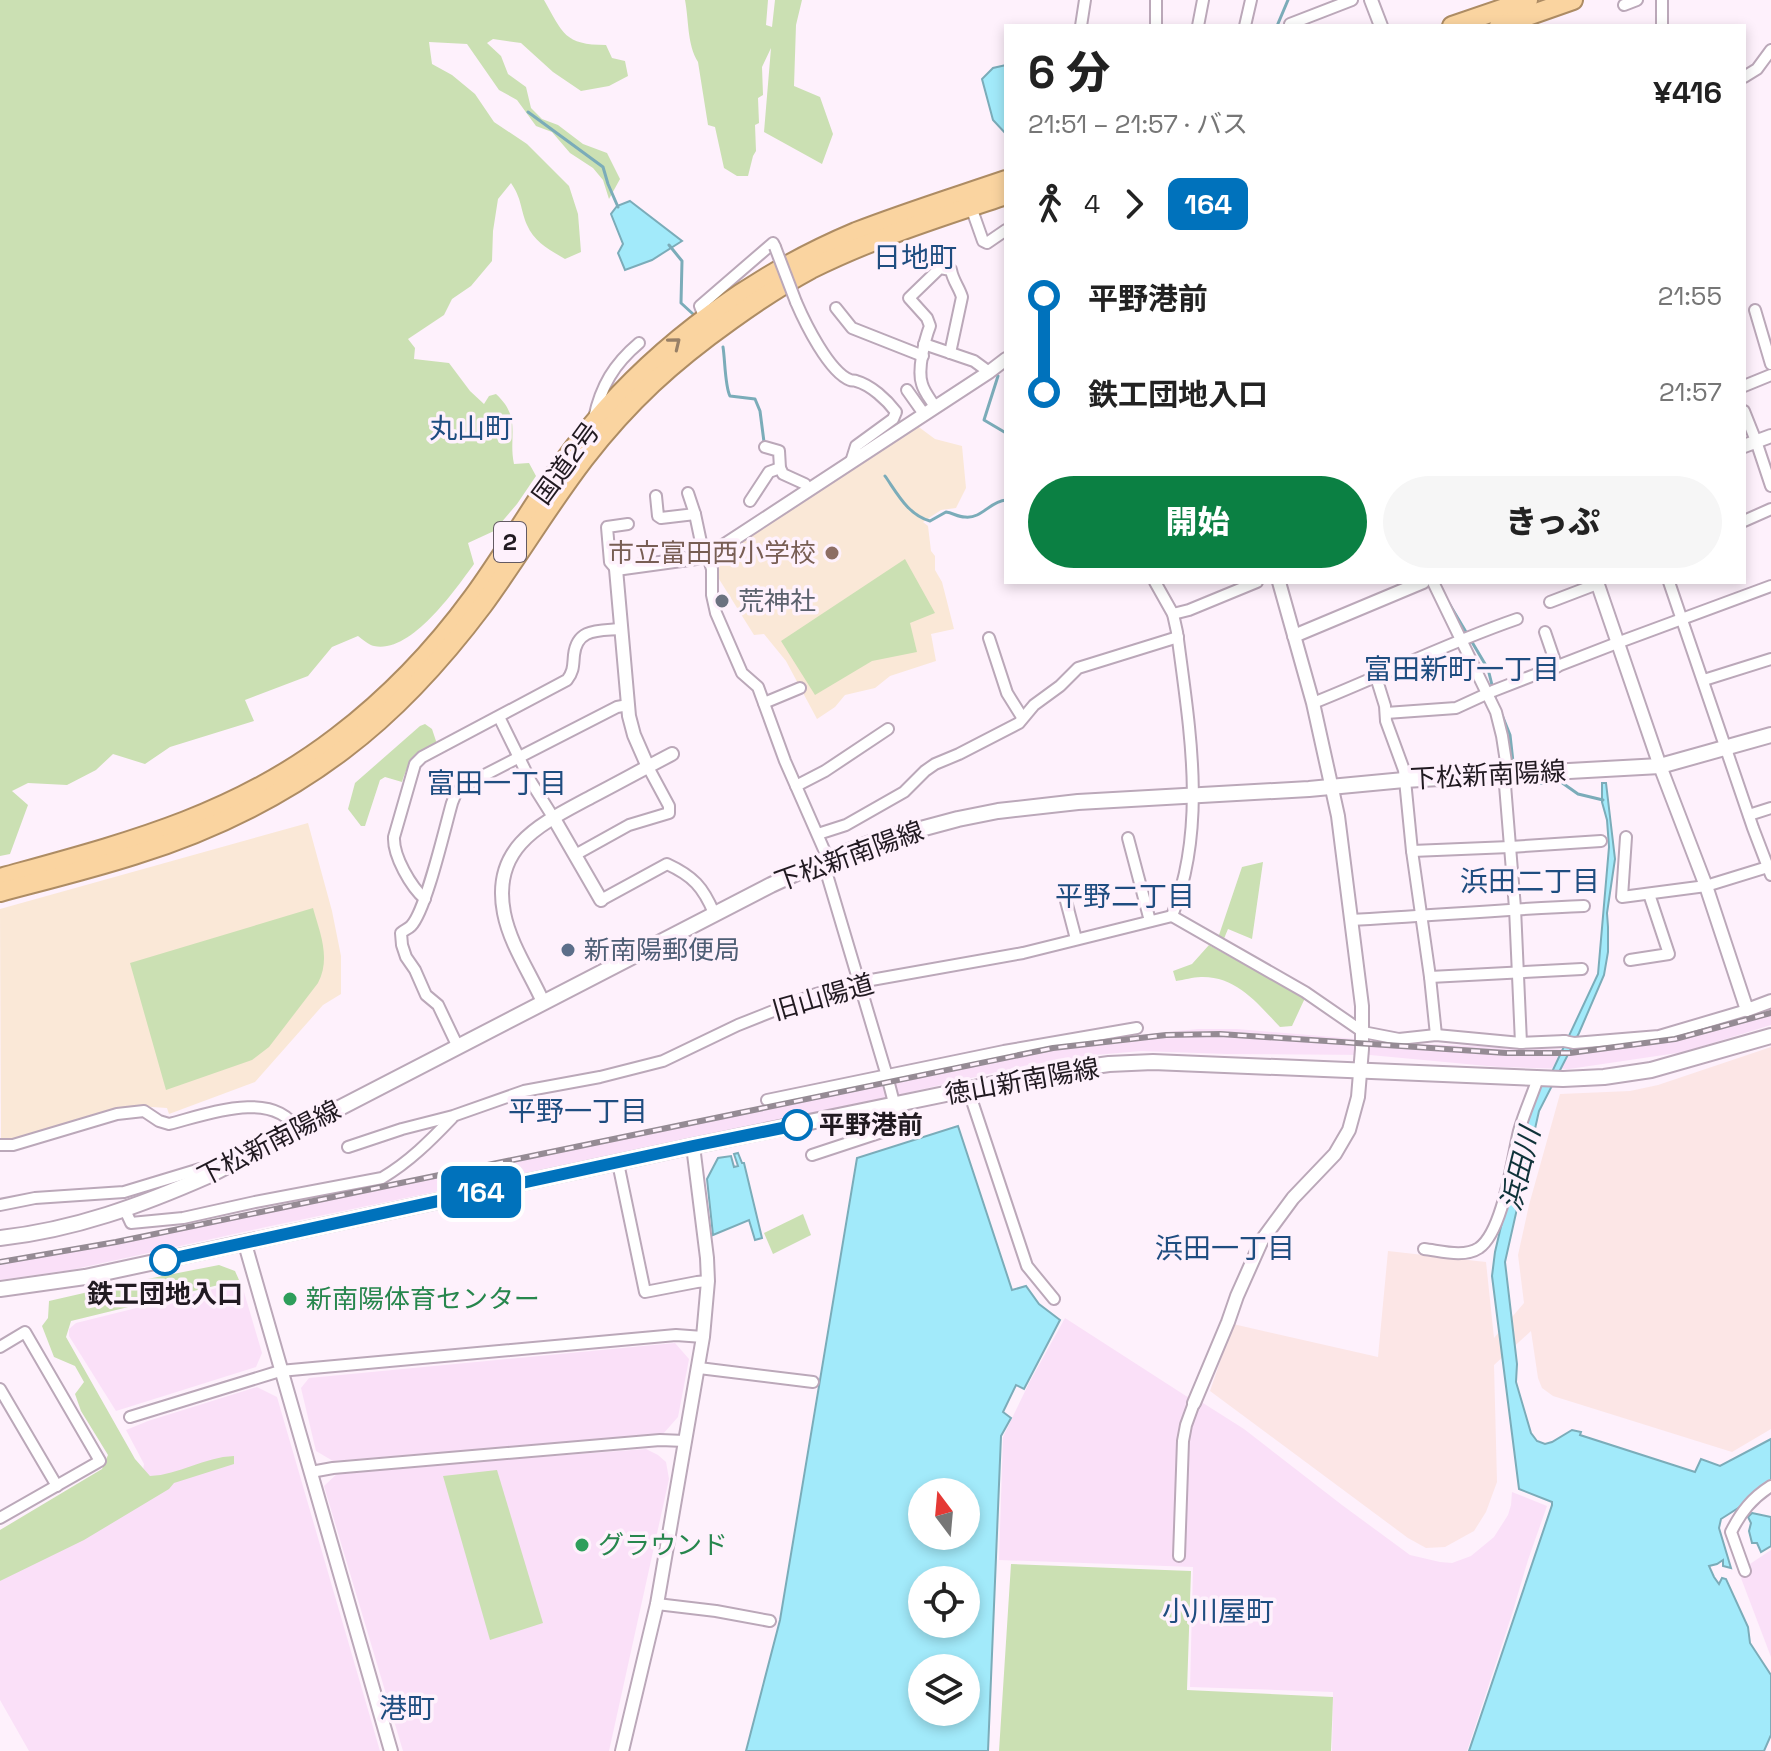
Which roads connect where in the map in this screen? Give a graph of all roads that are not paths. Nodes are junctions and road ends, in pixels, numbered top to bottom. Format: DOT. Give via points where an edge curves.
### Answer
graph roads {
  1 [pos="1085,0"];
  2 [pos="1156,0"];
  3 [pos="1203,0"];
  4 [pos="1251,0"];
  5 [pos="1352,0"];
  6 [pos="1528,0"];
  7 [pos="1573,0"];
  8 [pos="1637,0"];
  9 [pos="1662,0"];
  10 [pos="1374,1"];
  11 [pos="1624,5"];
  12 [pos="1081,24"];
  13 [pos="1156,24"];
  14 [pos="1198,24"];
  15 [pos="1245,24"];
  16 [pos="1290,24"];
  17 [pos="1380,24"];
  18 [pos="1458,24"];
  19 [pos="1505,24"];
  20 [pos="1662,24"];
  21 [pos="1771,50"];
  22 [pos="1746,76"];
  23 [pos="1004,181"];
  24 [pos="1004,196"];
  25 [pos="971,207"];
  26 [pos="1004,231"];
  27 [pos="836,308"];
  28 [pos="1755,310"];
  29 [pos="705,319"];
  30 [pos="639,343"];
  31 [pos="924,344"];
  32 [pos="950,353"];
  33 [pos="923,356"];
  34 [pos="1004,361"];
  35 [pos="1771,364"];
  36 [pos="989,372"];
  37 [pos="1771,375"];
  38 [pos="1746,385"];
  39 [pos="907,390"];
  40 [pos="930,411"];
  41 [pos="1746,422"];
  42 [pos="593,424"];
  43 [pos="1771,436"];
  44 [pos="1750,443"];
  45 [pos="765,447"];
  46 [pos="851,462"];
  47 [pos="780,468"];
  48 [pos="1771,486"];
  49 [pos="808,489"];
  50 [pos="688,493"];
  51 [pos="656,496"];
  52 [pos="750,501"];
  53 [pos="1771,509"];
  54 [pos="695,514"];
  55 [pos="1746,520"];
  56 [pos="628,524"];
  57 [pos="707,554"];
  58 [pos="616,569"];
  59 [pos="1156,584"];
  60 [pos="1252,584"];
  61 [pos="1280,584"];
  62 [pos="1418,584"];
  63 [pos="1434,584"];
  64 [pos="1595,584"];
  65 [pos="1597,584"];
  66 [pos="1670,584"];
  67 [pos="1771,586"];
  68 [pos="1550,602"];
  69 [pos="1173,614"];
  70 [pos="1517,619"];
  71 [pos="1681,619"];
  72 [pos="620,629"];
  73 [pos="1545,632"];
  74 [pos="1294,636"];
  75 [pos="1178,637"];
  76 [pos="989,638"];
  77 [pos="1461,638"];
  78 [pos="1617,643"];
  79 [pos="1771,659"];
  80 [pos="1557,667"];
  81 [pos="1376,677"];
  82 [pos="1704,680"];
  83 [pos="800,688"];
  84 [pos="1490,693"];
  85 [pos="764,703"];
  86 [pos="1313,703"];
  87 [pos="628,705"];
  88 [pos="1386,713"];
  89 [pos="499,717"];
  90 [pos="1022,717"];
  91 [pos="888,729"];
  92 [pos="1771,735"];
  93 [pos="1726,748"];
  94 [pos="672,754"];
  95 [pos="519,757"];
  96 [pos="1660,766"];
  97 [pos="648,767"];
  98 [pos="1505,774"];
  99 [pos="1404,780"];
  100 [pos="796,786"];
  101 [pos="1332,787"];
  102 [pos="1193,795"];
  103 [pos="1771,808"];
  104 [pos="1749,815"];
  105 [pos="553,817"];
  106 [pos="818,834"];
  107 [pos="1626,837"];
  108 [pos="1128,838"];
  109 [pos="1601,841"];
  110 [pos="1510,847"];
  111 [pos="1412,851"];
  112 [pos="575,855"];
  113 [pos="825,860"];
  114 [pos="1770,870"];
  115 [pos="0,878"];
  116 [pos="1706,886"];
  117 [pos="0,892"];
  118 [pos="1649,894"];
  119 [pos="425,899"];
  120 [pos="601,900"];
  121 [pos="1066,901"];
  122 [pos="1584,906"];
  123 [pos="1515,908"];
  124 [pos="714,913"];
  125 [pos="1172,916"];
  126 [pos="1420,917"];
  127 [pos="1351,920"];
  128 [pos="1150,921"];
  129 [pos="1076,939"];
  130 [pos="1630,960"];
  131 [pos="1582,969"];
  132 [pos="1519,973"];
  133 [pos="1430,977"];
  134 [pos="860,982"];
  135 [pos="1771,1001"];
  136 [pos="543,1002"];
  137 [pos="1747,1010"];
  138 [pos="1137,1028"];
  139 [pos="1363,1032"];
  140 [pos="1436,1035"];
  141 [pos="1771,1036"];
  142 [pos="1521,1043"];
  143 [pos="458,1047"];
  144 [pos="1360,1071"];
  145 [pos="887,1076"];
  146 [pos="1546,1078"];
  147 [pos="968,1089"];
  148 [pos="767,1100"];
  149 [pos="893,1105"];
  150 [pos="453,1116"];
  151 [pos="297,1130"];
  152 [pos="0,1145"];
  153 [pos="693,1146"];
  154 [pos="348,1147"];
  155 [pos="812,1155"];
  156 [pos="618,1163"];
  157 [pos="210,1175"];
  158 [pos="0,1205"];
  159 [pos="125,1210"];
  160 [pos="0,1238"];
  161 [pos="245,1244"];
  162 [pos="1424,1249"];
  163 [pos="708,1281"];
  164 [pos="0,1289"];
  165 [pos="1054,1299"];
  166 [pos="703,1337"];
  167 [pos="0,1347"];
  168 [pos="699,1368"];
  169 [pos="280,1371"];
  170 [pos="813,1382"];
  171 [pos="0,1389"];
  172 [pos="1194,1403"];
  173 [pos="130,1417"];
  174 [pos="685,1441"];
  175 [pos="311,1472"];
  176 [pos="57,1486"];
  177 [pos="1771,1486"];
  178 [pos="2,1513"];
  179 [pos="1179,1556"];
  180 [pos="1745,1571"];
  181 [pos="657,1604"];
  182 [pos="770,1621"];
  183 [pos="391,1751"];
  184 [pos="622,1751"];
  1 -- 12 [label="street"];
  2 -- 13 [label="street"];
  3 -- 14 [label="street"];
  4 -- 15 [label="street"];
  5 -- 16 [label="street"];
  6 -- 18 [label="highway"];
  7 -- 19 [label="highway"];
  8 -- 11 [label="street"];
  9 -- 20 [label="street"];
  10 -- 17 [label="street"];
  21 -- 22 [label="street"];
  23 -- 29 [label="highway, 国道2号 / 2" via="855,233 794,262"];
  24 -- 25 [label="highway, 国道2号 / 2"];
  25 -- 26 [label="street" via="983,241"];
  25 -- 117 [label="highway, 国道2号 / 2" via="809,270 667,368 583,461 445,653 344,750 255,805 198,832"];
  27 -- 33 [label="street" via="852,328"];
  28 -- 35 [label="street"];
  42 -- 29 [label="highway, 国道2号 / 2, one-way" via="661,354"];
  29 -- 46 [label="street, bridge" via="700,306 773,243 805,324 825,355 849,380 888,401 896,412 856,446"];
  30 -- 42 [label="street" via="609,375"];
  31 -- 32 [label="street"];
  31 -- 32 [label="street" via="930,326 909,298 940,268 951,270 962,297"];
  31 -- 33 [label="street"];
  32 -- 36 [label="street"];
  33 -- 40 [label="street" via="921,379"];
  34 -- 36 [label="street"];
  36 -- 40 [label="street"];
  37 -- 38 [label="street"];
  39 -- 40 [label="street"];
  40 -- 46 [label="street"];
  41 -- 44 [label="street"];
  42 -- 115 [label="highway, 国道2号 / 2" via="473,598 388,694 337,737 249,794 192,820"];
  43 -- 44 [label="street"];
  44 -- 48 [label="street"];
  45 -- 47 [label="street" via="779,451"];
  46 -- 49 [label="street"];
  47 -- 49 [label="street"];
  47 -- 52 [label="street" via="769,472"];
  49 -- 57 [label="street"];
  50 -- 54 [label="street"];
  51 -- 54 [label="street" via="661,518"];
  53 -- 55 [label="street"];
  54 -- 57 [label="street"];
  56 -- 58 [label="street" via="607,527 610,562"];
  57 -- 58 [label="street"];
  57 -- 85 [label="street" via="716,613 742,673 758,687"];
  58 -- 72 [label="street"];
  59 -- 69 [label="street"];
  60 -- 69 [label="street"];
  61 -- 74 [label="street"];
  62 -- 74 [label="street"];
  63 -- 77 [label="street"];
  64 -- 68 [label="street"];
  65 -- 78 [label="street"];
  66 -- 71 [label="street"];
  67 -- 71 [label="street"];
  69 -- 75 [label="street"];
  70 -- 77 [label="street"];
  71 -- 78 [label="street"];
  71 -- 82 [label="street"];
  72 -- 87 [label="street"];
  72 -- 89 [label="street" via="579,638 567,680"];
  73 -- 80 [label="street"];
  74 -- 86 [label="street"];
  75 -- 90 [label="street" via="1078,668"];
  75 -- 102 [label="street"];
  76 -- 90 [label="street" via="1007,693"];
  77 -- 81 [label="street"];
  77 -- 84 [label="street"];
  78 -- 80 [label="street"];
  78 -- 96 [label="street"];
  79 -- 82 [label="street"];
  80 -- 84 [label="street"];
  81 -- 86 [label="street"];
  81 -- 88 [label="street"];
  82 -- 93 [label="street"];
  83 -- 85 [label="street"];
  84 -- 88 [label="street" via="1456,708"];
  84 -- 98 [label="street"];
  85 -- 100 [label="street"];
  86 -- 101 [label="street"];
  87 -- 95 [label="street"];
  87 -- 97 [label="street"];
  88 -- 99 [label="street"];
  89 -- 95 [label="street"];
  89 -- 119 [label="street" via="415,764 394,846"];
  90 -- 106 [label="street" via="1011,728 935,764 904,792 846,825"];
  91 -- 100 [label="street"];
  92 -- 93 [label="main road, 下松新南陽線"];
  93 -- 96 [label="main road, 下松新南陽線"];
  93 -- 104 [label="street"];
  94 -- 97 [label="street"];
  95 -- 105 [label="street"];
  95 -- 119 [label="street" via="456,793"];
  96 -- 98 [label="main road, 下松新南陽線"];
  96 -- 116 [label="street"];
  97 -- 105 [label="street"];
  97 -- 112 [label="street" via="669,813 629,825"];
  98 -- 99 [label="main road, 下松新南陽線"];
  98 -- 110 [label="street"];
  99 -- 101 [label="main road, 下松新南陽線"];
  99 -- 111 [label="street"];
  100 -- 106 [label="street"];
  101 -- 102 [label="main road, 下松新南陽線"];
  101 -- 127 [label="street"];
  102 -- 113 [label="main road, 下松新南陽線" via="998,811 890,837"];
  102 -- 125 [label="street" via="1187,869"];
  103 -- 104 [label="street"];
  104 -- 114 [label="street"];
  105 -- 112 [label="street"];
  105 -- 136 [label="street" via="517,846 502,877 505,916"];
  106 -- 113 [label="street"];
  107 -- 118 [label="street" via="1622,897"];
  108 -- 128 [label="street"];
  109 -- 110 [label="street"];
  110 -- 111 [label="street"];
  110 -- 123 [label="street"];
  111 -- 126 [label="street"];
  112 -- 120 [label="street"];
  113 -- 124 [label="main road, 下松新南陽線"];
  113 -- 134 [label="street"];
  114 -- 116 [label="street"];
  116 -- 118 [label="street"];
  116 -- 137 [label="street"];
  118 -- 130 [label="street" via="1669,954"];
  119 -- 143 [label="street" via="401,933 402,945"];
  120 -- 124 [label="street" via="667,864 697,883"];
  121 -- 129 [label="street"];
  122 -- 123 [label="street"];
  123 -- 126 [label="street"];
  123 -- 132 [label="street"];
  124 -- 136 [label="main road, 下松新南陽線"];
  125 -- 128 [label="street, 旧山陽道"];
  125 -- 139 [label="street" via="1305,992"];
  126 -- 127 [label="street"];
  126 -- 133 [label="street"];
  127 -- 139 [label="street"];
  128 -- 129 [label="street, 旧山陽道"];
  129 -- 134 [label="street, 旧山陽道"];
  131 -- 132 [label="street"];
  132 -- 133 [label="street"];
  132 -- 142 [label="street"];
  133 -- 140 [label="street"];
  134 -- 145 [label="street"];
  134 -- 150 [label="street, 旧山陽道" via="775,1010 663,1061 524,1091"];
  135 -- 137 [label="street"];
  136 -- 143 [label="main road, 下松新南陽線"];
  137 -- 142 [label="street" via="1659,1036"];
  138 -- 145 [label="street"];
  139 -- 140 [label="street" via="1399,1039"];
  139 -- 144 [label="street"];
  140 -- 142 [label="street"];
  141 -- 146 [label="main road, 徳山新南陽線" via="1651,1070"];
  143 -- 151 [label="main road, 下松新南陽線"];
  144 -- 146 [label="main road, 徳山新南陽線"];
  144 -- 147 [label="main road, 徳山新南陽線" via="1109,1064"];
  144 -- 172 [label="street" via="1349,1130 1262,1240"];
  145 -- 148 [label="street"];
  145 -- 149 [label="street"];
  146 -- 162 [label="street" via="1520,1127 1496,1227 1485,1243 1463,1253"];
  147 -- 149 [label="main road, 徳山新南陽線"];
  147 -- 165 [label="street" via="1027,1266"];
  149 -- 153 [label="main road, 徳山新南陽線"];
  149 -- 155 [label="street" via="900,1126"];
  150 -- 154 [label="street"];
  150 -- 159 [label="street, 旧山陽道" via="382,1178 183,1218 131,1223"];
  151 -- 152 [label="street" via="283,1114 254,1106 169,1124 144,1111"];
  151 -- 157 [label="main road, 下松新南陽線"];
  153 -- 156 [label="main road, 徳山新南陽線"];
  153 -- 163 [label="street"];
  156 -- 161 [label="main road, 徳山新南陽線"];
  156 -- 163 [label="street" via="645,1292"];
  157 -- 158 [label="street" via="200,1169 124,1192"];
  157 -- 159 [label="main road, 下松新南陽線"];
  159 -- 160 [label="main road, 下松新南陽線"];
  161 -- 164 [label="main road, 徳山新南陽線"];
  161 -- 169 [label="street"];
  163 -- 166 [label="street"];
  166 -- 168 [label="street"];
  166 -- 169 [label="street" via="676,1335"];
  167 -- 176 [label="street" via="25,1332 100,1461"];
  168 -- 170 [label="street"];
  168 -- 174 [label="street"];
  169 -- 173 [label="street"];
  169 -- 175 [label="street"];
  171 -- 176 [label="street"];
  172 -- 179 [label="street" via="1183,1441"];
  174 -- 175 [label="street"];
  174 -- 181 [label="street"];
  175 -- 183 [label="street"];
  176 -- 178 [label="street"];
  177 -- 180 [label="street" via="1741,1513 1731,1532"];
  181 -- 182 [label="street"];
  181 -- 184 [label="street"];
}
